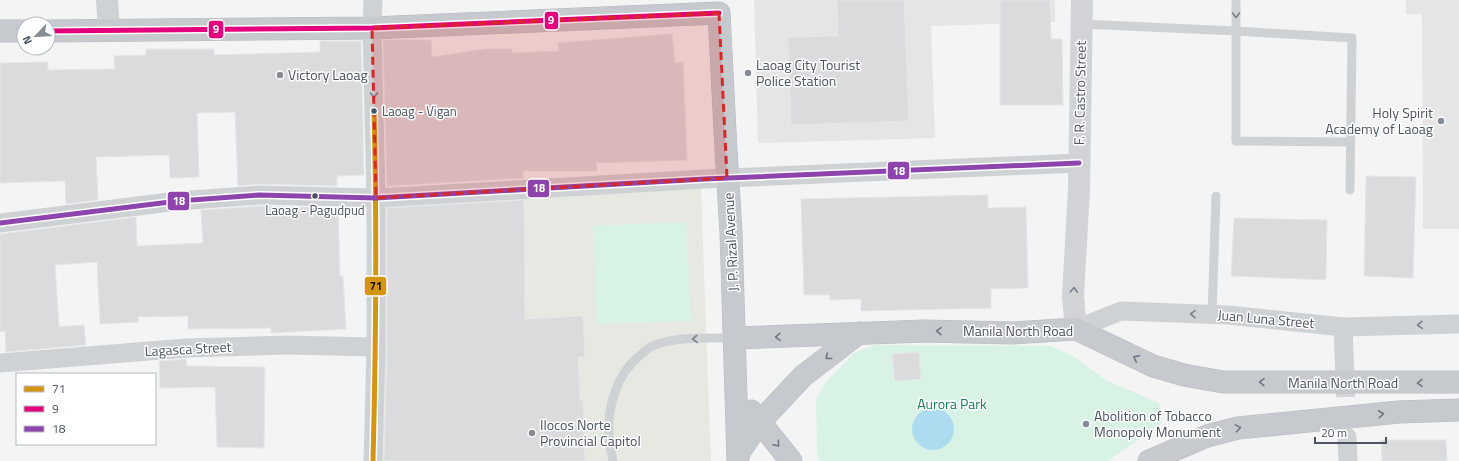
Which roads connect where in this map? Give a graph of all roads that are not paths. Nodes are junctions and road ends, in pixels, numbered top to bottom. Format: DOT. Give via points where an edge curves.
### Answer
graph roads {
  1 [pos="107,0"];
  2 [pos="373,0"];
  3 [pos="1082,0"];
  4 [pos="1236,0"];
  5 [pos="720,6"];
  6 [pos="1081,24"];
  7 [pos="372,28"];
  8 [pos="109,30"];
  9 [pos="0,31"];
  10 [pos="16,31"];
  11 [pos="56,31"];
  12 [pos="1236,31"];
  13 [pos="1350,142"];
  14 [pos="1079,163"];
  15 [pos="727,178"];
  16 [pos="1350,190"];
  17 [pos="1216,196"];
  18 [pos="376,198"];
  19 [pos="0,223"];
  20 [pos="1212,314"];
  21 [pos="1459,324"];
  22 [pos="1343,327"];
  23 [pos="1076,329"];
  24 [pos="859,333"];
  25 [pos="734,338"];
  26 [pos="376,347"];
  27 [pos="0,363"];
  28 [pos="1345,378"];
  29 [pos="1459,382"];
  30 [pos="736,390"];
  31 [pos="1459,410"];
  32 [pos="759,423"];
  33 [pos="1347,437"];
  34 [pos="738,458"];
  35 [pos="373,461"];
  36 [pos="613,461"];
  37 [pos="791,461"];
  38 [pos="1149,461"];
  39 [pos="1348,461"];
  1 -- 8 [label="street"];
  2 -- 7 [label="street"];
  3 -- 6 [label="main road, F. R. Castro Street"];
  4 -- 12 [label="lane, one-way"];
  5 -- 7 [label="highway"];
  5 -- 15 [label="highway, J. P. Rizal Avenue"];
  6 -- 12 [label="lane"];
  6 -- 14 [label="main road, F. R. Castro Street"];
  7 -- 8 [label="highway"];
  7 -- 18 [label="street, one-way"];
  8 -- 11 [label="highway"];
  9 -- 10 [label="highway"];
  12 -- 13 [label="lane" via="1352,38"];
  12 -- 13 [label="lane" via="1236,141"];
  13 -- 16 [label="lane"];
  14 -- 15 [label="street"];
  23 -- 14 [label="main road, F. R. Castro Street, one-way" via="1073,296"];
  15 -- 18 [label="street"];
  15 -- 25 [label="highway, J. P. Rizal Avenue"];
  17 -- 20 [label="lane"];
  18 -- 19 [label="street" via="259,195 178,201"];
  18 -- 26 [label="street"];
  20 -- 22 [label="street, Juan Luna Street"];
  20 -- 23 [label="street, Juan Luna Street, one-way" via="1121,312"];
  21 -- 22 [label="street, Juan Luna Street, one-way"];
  22 -- 28 [label="street"];
  23 -- 24 [label="highway, Manila North Road, one-way" via="1013,333"];
  29 -- 23 [label="highway, Manila North Road, one-way" via="1223,382 1153,366"];
  24 -- 25 [label="highway, Manila North Road, one-way"];
  24 -- 32 [label="highway, one-way" via="803,376"];
  25 -- 30 [label="highway, J. P. Rizal Avenue"];
  25 -- 36 [label="lane, one-way" via="672,341 650,348 631,363 615,389 610,413 609,437"];
  26 -- 27 [label="street, Lagasca Street" via="287,345 186,348"];
  26 -- 35 [label="street"];
  30 -- 32 [label="highway"];
  30 -- 34 [label="highway, J. P. Rizal Avenue"];
  38 -- 31 [label="highway, Manila North Road, one-way" via="1207,436 1238,428 1399,412"];
  32 -- 34 [label="highway"];
  32 -- 37 [label="highway, one-way"];
  33 -- 39 [label="street"];
}
